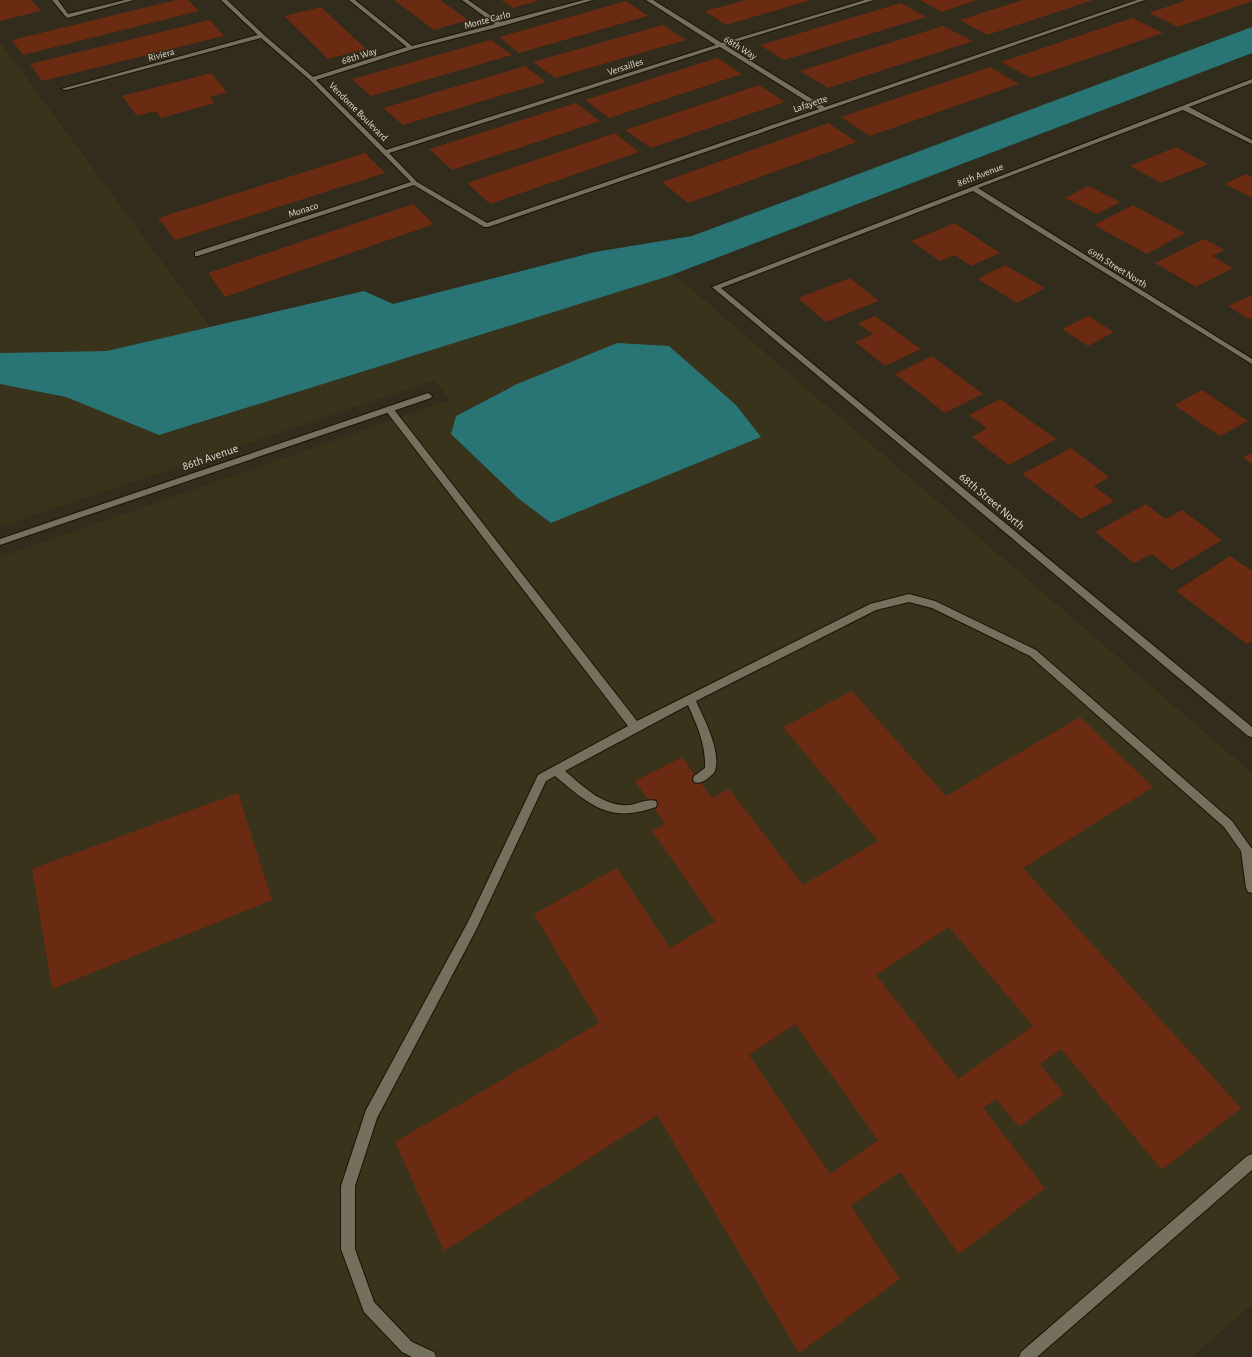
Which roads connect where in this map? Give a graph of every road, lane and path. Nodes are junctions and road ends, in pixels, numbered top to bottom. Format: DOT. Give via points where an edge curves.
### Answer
graph roads {
  1 [pos="55,0"];
  2 [pos="132,0"];
  3 [pos="224,0"];
  4 [pos="352,0"];
  5 [pos="465,0"];
  6 [pos="590,0"];
  7 [pos="649,0"];
  8 [pos="871,0"];
  9 [pos="1142,0"];
  10 [pos="500,25"];
  11 [pos="262,36"];
  12 [pos="720,45"];
  13 [pos="411,48"];
  14 [pos="312,79"];
  15 [pos="1252,81"];
  16 [pos="64,89"];
  17 [pos="1183,107"];
  18 [pos="823,109"];
  19 [pos="1252,142"];
  20 [pos="384,152"];
  21 [pos="415,183"];
  22 [pos="973,188"];
  23 [pos="486,226"];
  24 [pos="198,254"];
  25 [pos="716,287"];
  26 [pos="1252,362"];
  27 [pos="428,396"];
  28 [pos="389,409"];
  29 [pos="0,542"];
  30 [pos="690,699"];
  31 [pos="635,727"];
  32 [pos="1252,733"];
  33 [pos="556,770"];
  34 [pos="698,779"];
  35 [pos="652,804"];
  36 [pos="1252,888"];
  37 [pos="1252,1161"];
  38 [pos="429,1357"];
  39 [pos="1026,1357"];
  1 -- 2 [label="street" via="67,16"];
  3 -- 11 [label="street, Vendome Boulevard"];
  4 -- 13 [label="street"];
  5 -- 10 [label="street"];
  6 -- 10 [label="street, Monte Carlo"];
  7 -- 12 [label="street, 68th Way"];
  8 -- 12 [label="street, Versailles"];
  9 -- 18 [label="street, Lafayette"];
  10 -- 13 [label="street, Monte Carlo"];
  11 -- 14 [label="street, Vendome Boulevard"];
  11 -- 16 [label="street, Riviera"];
  12 -- 18 [label="street, 68th Way"];
  12 -- 20 [label="street, Versailles"];
  13 -- 14 [label="street, 68th Way"];
  14 -- 20 [label="street, Vendome Boulevard"];
  15 -- 17 [label="street, 86th Avenue"];
  17 -- 19 [label="street"];
  17 -- 22 [label="street, 86th Avenue"];
  18 -- 23 [label="street, Lafayette"];
  20 -- 21 [label="street, Vendome Boulevard"];
  21 -- 23 [label="street, Vendome Boulevard"];
  21 -- 24 [label="street, Monaco"];
  22 -- 25 [label="street, 86th Avenue"];
  22 -- 26 [label="street, 69th Street North"];
  25 -- 32 [label="street, 68th Street North"];
  27 -- 28 [label="street, 86th Avenue"];
  28 -- 29 [label="street, 86th Avenue"];
  28 -- 31 [label="street"];
  30 -- 31 [label="street"];
  30 -- 34 [label="street" via="709,746 711,759 710,770"];
  30 -- 36 [label="street" via="873,607 909,598 935,604 1033,653 1228,824 1246,849"];
  31 -- 33 [label="street"];
  33 -- 35 [label="street" via="596,802 616,809 638,810"];
  33 -- 38 [label="street" via="542,778 472,926 371,1115 348,1186 348,1249 369,1307 407,1346"];
  37 -- 39 [label="street"];
}
